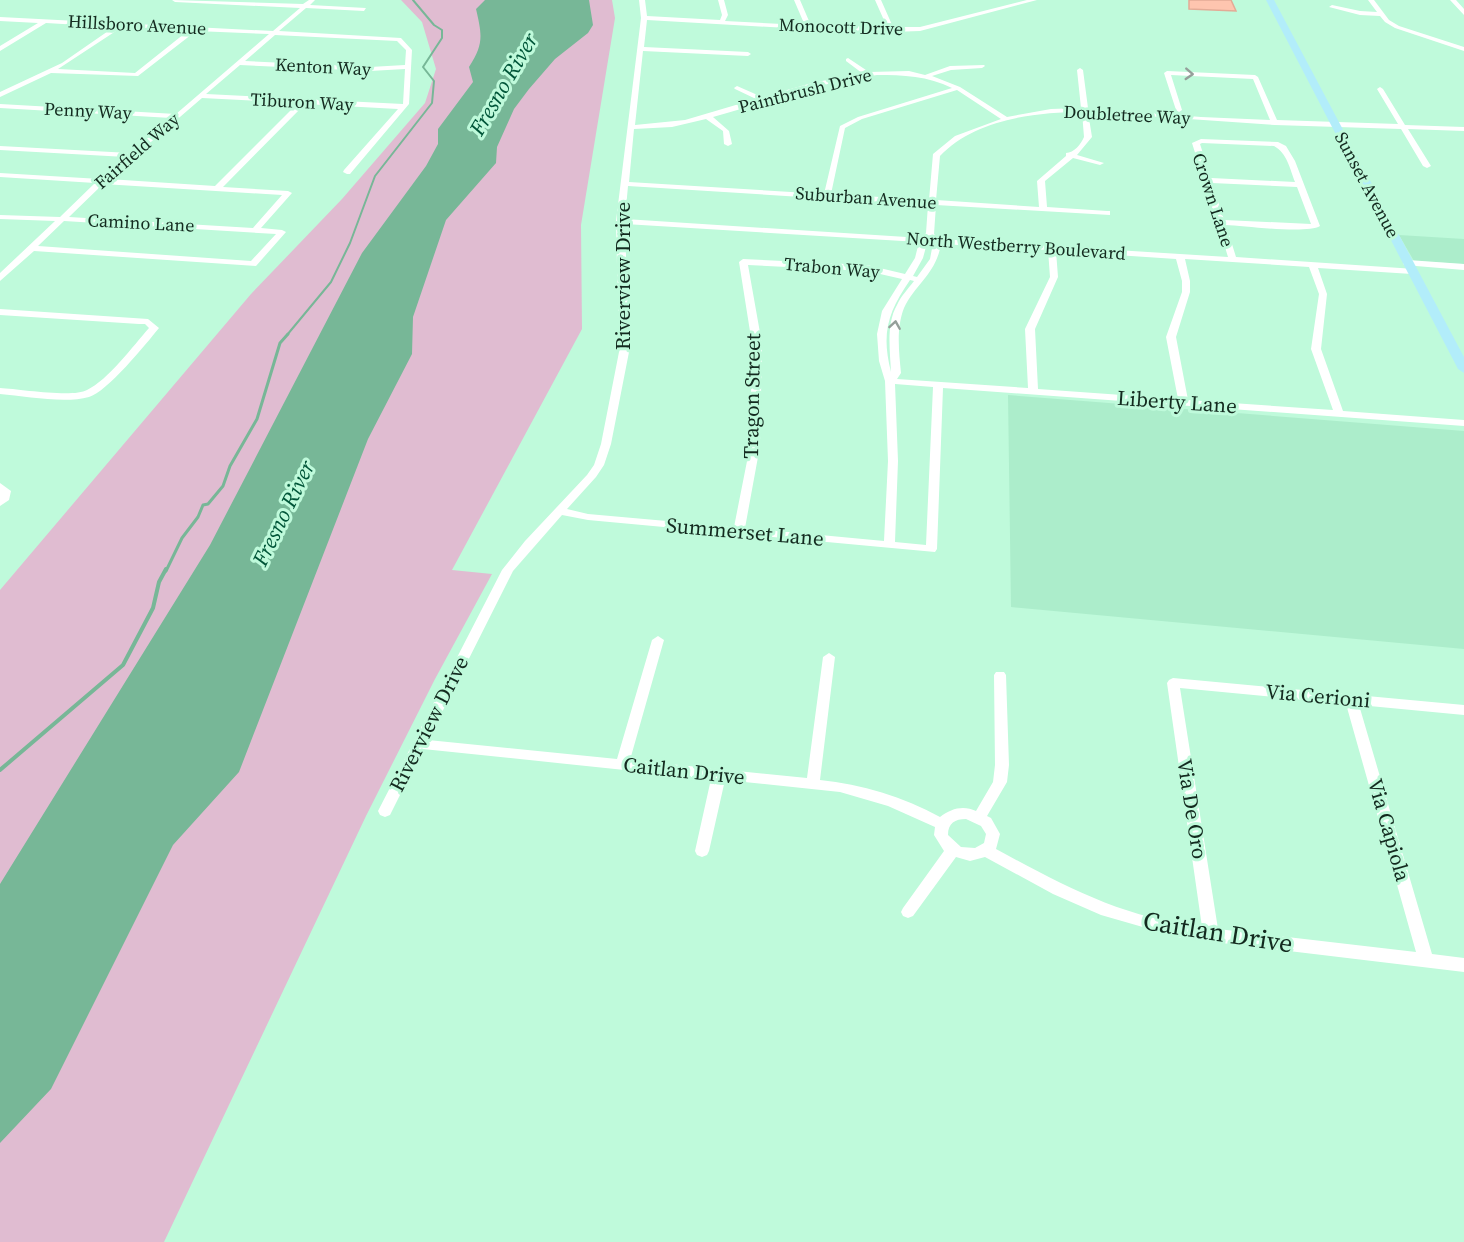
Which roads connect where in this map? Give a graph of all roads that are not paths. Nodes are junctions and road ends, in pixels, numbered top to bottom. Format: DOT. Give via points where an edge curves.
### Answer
graph roads {
  1 [pos="175,0"];
  2 [pos="312,0"];
  3 [pos="642,0"];
  4 [pos="721,0"];
  5 [pos="797,0"];
  6 [pos="878,0"];
  7 [pos="886,0"];
  8 [pos="1034,0"];
  9 [pos="1270,0"];
  10 [pos="1371,0"];
  11 [pos="1453,0"];
  12 [pos="304,6"];
  13 [pos="1332,7"];
  14 [pos="364,9"];
  15 [pos="1464,13"];
  16 [pos="1380,14"];
  17 [pos="645,18"];
  18 [pos="0,19"];
  19 [pos="45,21"];
  20 [pos="722,22"];
  21 [pos="122,24"];
  22 [pos="804,27"];
  23 [pos="196,28"];
  24 [pos="891,30"];
  25 [pos="273,32"];
  26 [pos="1463,48"];
  27 [pos="0,49"];
  28 [pos="641,49"];
  29 [pos="1451,53"];
  30 [pos="747,54"];
  31 [pos="848,60"];
  32 [pos="238,63"];
  33 [pos="982,66"];
  34 [pos="408,68"];
  35 [pos="1080,70"];
  36 [pos="52,71"];
  37 [pos="867,73"];
  38 [pos="927,76"];
  39 [pos="737,87"];
  40 [pos="958,88"];
  41 [pos="1380,89"];
  42 [pos="0,95"];
  43 [pos="199,96"];
  44 [pos="762,100"];
  45 [pos="303,102"];
  46 [pos="0,106"];
  47 [pos="404,107"];
  48 [pos="1178,109"];
  49 [pos="1086,110"];
  50 [pos="707,116"];
  51 [pos="176,117"];
  52 [pos="1006,119"];
  53 [pos="1275,123"];
  54 [pos="1335,125"];
  55 [pos="1403,126"];
  56 [pos="631,127"];
  57 [pos="1241,127"];
  58 [pos="1250,128"];
  59 [pos="1464,129"];
  60 [pos="1246,143"];
  61 [pos="1257,143"];
  62 [pos="728,144"];
  63 [pos="0,148"];
  64 [pos="132,155"];
  65 [pos="1070,155"];
  66 [pos="1100,163"];
  67 [pos="1427,166"];
  68 [pos="347,172"];
  69 [pos="0,175"];
  70 [pos="1207,180"];
  71 [pos="102,181"];
  72 [pos="0,182"];
  73 [pos="625,184"];
  74 [pos="1300,185"];
  75 [pos="95,188"];
  76 [pos="217,188"];
  77 [pos="827,196"];
  78 [pos="285,197"];
  79 [pos="932,202"];
  80 [pos="1043,209"];
  81 [pos="1107,213"];
  82 [pos="0,217"];
  83 [pos="620,218"];
  84 [pos="63,219"];
  85 [pos="1219,222"];
  86 [pos="255,230"];
  87 [pos="930,233"];
  88 [pos="922,240"];
  89 [pos="937,241"];
  90 [pos="32,248"];
  91 [pos="1052,249"];
  92 [pos="1180,256"];
  93 [pos="1231,256"];
  94 [pos="743,262"];
  95 [pos="1313,265"];
  96 [pos="1410,267"];
  97 [pos="1464,267"];
  98 [pos="1464,274"];
  99 [pos="2,276"];
  100 [pos="908,278"];
  101 [pos="920,280"];
  102 [pos="0,312"];
  103 [pos="1464,369"];
  104 [pos="890,381"];
  105 [pos="938,385"];
  106 [pos="0,391"];
  107 [pos="1033,392"];
  108 [pos="1185,403"];
  109 [pos="1339,414"];
  110 [pos="1464,423"];
  111 [pos="0,486"];
  112 [pos="0,503"];
  113 [pos="561,511"];
  114 [pos="739,531"];
  115 [pos="889,545"];
  116 [pos="658,640"];
  117 [pos="829,657"];
  118 [pos="1000,675"];
  119 [pos="1173,683"];
  120 [pos="1351,699"];
  121 [pos="1464,710"];
  122 [pos="419,744"];
  123 [pos="622,765"];
  124 [pos="719,775"];
  125 [pos="813,784"];
  126 [pos="386,811"];
  127 [pos="980,817"];
  128 [pos="942,824"];
  129 [pos="953,850"];
  130 [pos="986,850"];
  131 [pos="702,851"];
  132 [pos="908,912"];
  133 [pos="1211,935"];
  134 [pos="1426,960"];
  135 [pos="1464,965"];
  1 -- 12 [label="street"];
  2 -- 12 [label="street, Fairfield Way"];
  3 -- 17 [label="street, Riverview Drive"];
  4 -- 20 [label="street" via="725,15"];
  5 -- 22 [label="street" via="806,21"];
  6 -- 7 [label="street"];
  6 -- 24 [label="street"];
  8 -- 24 [label="street, Monocott Drive" via="943,25"];
  9 -- 54 [label="main road, Sunset Avenue"];
  10 -- 16 [label="street"];
  11 -- 15 [label="street"];
  12 -- 14 [label="street"];
  12 -- 25 [label="street, Fairfield Way"];
  13 -- 16 [label="street"];
  16 -- 26 [label="street" via="1397,27"];
  17 -- 20 [label="street, Monocott Drive"];
  17 -- 28 [label="street, Riverview Drive"];
  18 -- 19 [label="street, Hillsboro Avenue"];
  19 -- 21 [label="street, Hillsboro Avenue"];
  19 -- 27 [label="street"];
  20 -- 22 [label="street, Monocott Drive"];
  21 -- 23 [label="street, Hillsboro Avenue"];
  21 -- 36 [label="street"];
  22 -- 24 [label="street, Monocott Drive"];
  23 -- 25 [label="street, Hillsboro Avenue"];
  23 -- 36 [label="street" via="136,75"];
  25 -- 32 [label="street, Fairfield Way"];
  25 -- 34 [label="street, Hillsboro Avenue" via="399,39 409,50"];
  26 -- 29 [label="street"];
  28 -- 30 [label="street"];
  28 -- 56 [label="street, Riverview Drive"];
  31 -- 37 [label="street"];
  32 -- 34 [label="street, Kenton Way"];
  32 -- 43 [label="street, Fairfield Way"];
  33 -- 38 [label="street" via="950,68"];
  34 -- 47 [label="street, Hillsboro Avenue" via="408,99"];
  35 -- 49 [label="street"];
  36 -- 42 [label="street"];
  37 -- 38 [label="street, Paintbrush Drive"];
  37 -- 44 [label="street, Paintbrush Drive"];
  38 -- 40 [label="street, Paintbrush Drive"];
  39 -- 44 [label="street"];
  40 -- 52 [label="street, Paintbrush Drive"];
  40 -- 77 [label="street" via="860,118 842,128"];
  41 -- 55 [label="street"];
  43 -- 45 [label="street, Tiburon Way"];
  43 -- 51 [label="street, Fairfield Way"];
  44 -- 50 [label="street, Paintbrush Drive"];
  45 -- 47 [label="street, Tiburon Way"];
  45 -- 76 [label="street"];
  46 -- 51 [label="street, Penny Way"];
  47 -- 68 [label="street"];
  48 -- 53 [label="street, one-way" via="1167,73 1255,77"];
  49 -- 52 [label="street, Doubletree Way" via="1053,110"];
  49 -- 57 [label="street, Doubletree Way"];
  49 -- 65 [label="street" via="1088,137 1084,146"];
  50 -- 56 [label="street, Paintbrush Drive" via="664,126"];
  50 -- 62 [label="street" via="727,130"];
  51 -- 64 [label="street, Fairfield Way"];
  52 -- 79 [label="street, Doubletree Way" via="943,146 936,156"];
  53 -- 54 [label="street, Doubletree Way"];
  53 -- 58 [label="street, Doubletree Way"];
  54 -- 55 [label="street, Doubletree Way"];
  54 -- 96 [label="main road, Sunset Avenue"];
  55 -- 59 [label="street, Doubletree Way"];
  55 -- 67 [label="street"];
  56 -- 73 [label="street, Riverview Drive"];
  57 -- 58 [label="street, Doubletree Way"];
  57 -- 60 [label="street"];
  58 -- 61 [label="street"];
  60 -- 61 [label="street"];
  60 -- 70 [label="street, Crown Lane" via="1197,142"];
  61 -- 74 [label="street" via="1280,146"];
  63 -- 64 [label="street"];
  64 -- 71 [label="street, Fairfield Way"];
  65 -- 66 [label="street"];
  65 -- 80 [label="street" via="1041,181"];
  69 -- 71 [label="street"];
  70 -- 74 [label="street"];
  70 -- 85 [label="street, Crown Lane"];
  71 -- 75 [label="street, Fairfield Way"];
  71 -- 76 [label="street"];
  72 -- 75 [label="street"];
  73 -- 77 [label="street, Suburban Avenue"];
  73 -- 83 [label="street, Riverview Drive"];
  74 -- 85 [label="street" via="1316,226"];
  75 -- 78 [label="street"];
  75 -- 84 [label="street, Fairfield Way"];
  76 -- 78 [label="street"];
  77 -- 79 [label="street, Suburban Avenue"];
  78 -- 86 [label="street"];
  79 -- 80 [label="street, Suburban Avenue"];
  79 -- 87 [label="street, Doubletree Way"];
  80 -- 81 [label="street, Suburban Avenue"];
  82 -- 84 [label="street, Camino Lane"];
  83 -- 87 [label="street, North Westberry Boulevard"];
  83 -- 88 [label="street, North Westberry Boulevard"];
  83 -- 113 [label="street, Riverview Drive" via="624,352 606,444 591,477"];
  84 -- 86 [label="street, Camino Lane"];
  84 -- 90 [label="street, Fairfield Way"];
  85 -- 93 [label="street, Crown Lane"];
  86 -- 90 [label="street, Camino Lane" via="282,232 253,264"];
  87 -- 88 [label="street"];
  87 -- 89 [label="street"];
  87 -- 93 [label="street, North Westberry Boulevard"];
  88 -- 89 [label="street, North Westberry Boulevard"];
  88 -- 100 [label="street" via="920,257"];
  89 -- 91 [label="street, North Westberry Boulevard"];
  89 -- 101 [label="street" via="934,259"];
  90 -- 99 [label="street, Fairfield Way"];
  91 -- 92 [label="street, North Westberry Boulevard"];
  91 -- 107 [label="street" via="1054,277 1030,329"];
  92 -- 93 [label="street, North Westberry Boulevard"];
  92 -- 108 [label="street" via="1186,292 1171,337"];
  93 -- 95 [label="street, North Westberry Boulevard"];
  93 -- 96 [label="street, North Westberry Boulevard"];
  94 -- 100 [label="street, Trabon Way" via="867,268"];
  94 -- 114 [label="street, Tragon Street" via="757,355 755,446"];
  95 -- 96 [label="street, North Westberry Boulevard"];
  95 -- 109 [label="street" via="1323,294 1316,349"];
  96 -- 97 [label="street"];
  96 -- 98 [label="street"];
  96 -- 103 [label="main road, Sunset Avenue"];
  100 -- 101 [label="street, Trabon Way"];
  100 -- 104 [label="street" via="883,317 882,345"];
  104 -- 101 [label="street, one-way" via="897,374 896,318"];
  102 -- 106 [label="street" via="139,321 154,328 104,383 88,394"];
  104 -- 105 [label="street, Liberty Lane"];
  104 -- 115 [label="street"];
  105 -- 107 [label="street, Liberty Lane"];
  105 -- 115 [label="street, Summerset Lane" via="931,549"];
  107 -- 108 [label="street, Liberty Lane"];
  108 -- 109 [label="street, Liberty Lane"];
  109 -- 110 [label="street, Liberty Lane"];
  111 -- 112 [label="street" via="6,491"];
  113 -- 114 [label="street, Summerset Lane"];
  113 -- 122 [label="street, Riverview Drive" via="508,570"];
  114 -- 115 [label="street, Summerset Lane"];
  116 -- 123 [label="street"];
  117 -- 125 [label="street"];
  118 -- 127 [label="street" via="1000,782"];
  119 -- 120 [label="street, Via Cerioni"];
  119 -- 133 [label="street, Via De Oro"];
  120 -- 121 [label="street, Via Cerioni"];
  120 -- 134 [label="street, Via Capiola"];
  122 -- 123 [label="street, Caitlan Drive"];
  122 -- 126 [label="street, Riverview Drive"];
  123 -- 124 [label="street, Caitlan Drive"];
  124 -- 125 [label="street, Caitlan Drive"];
  124 -- 131 [label="street"];
  125 -- 128 [label="street, Caitlan Drive" via="876,795"];
  127 -- 128 [label="street" via="955,814"];
  127 -- 130 [label="street" via="993,834"];
  128 -- 129 [label="street" via="941,835"];
  129 -- 130 [label="street" via="970,855"];
  129 -- 132 [label="street"];
  130 -- 133 [label="street, Caitlan Drive" via="1058,890 1106,911"];
  133 -- 134 [label="street, Caitlan Drive"];
  134 -- 135 [label="street, Caitlan Drive"];
}
